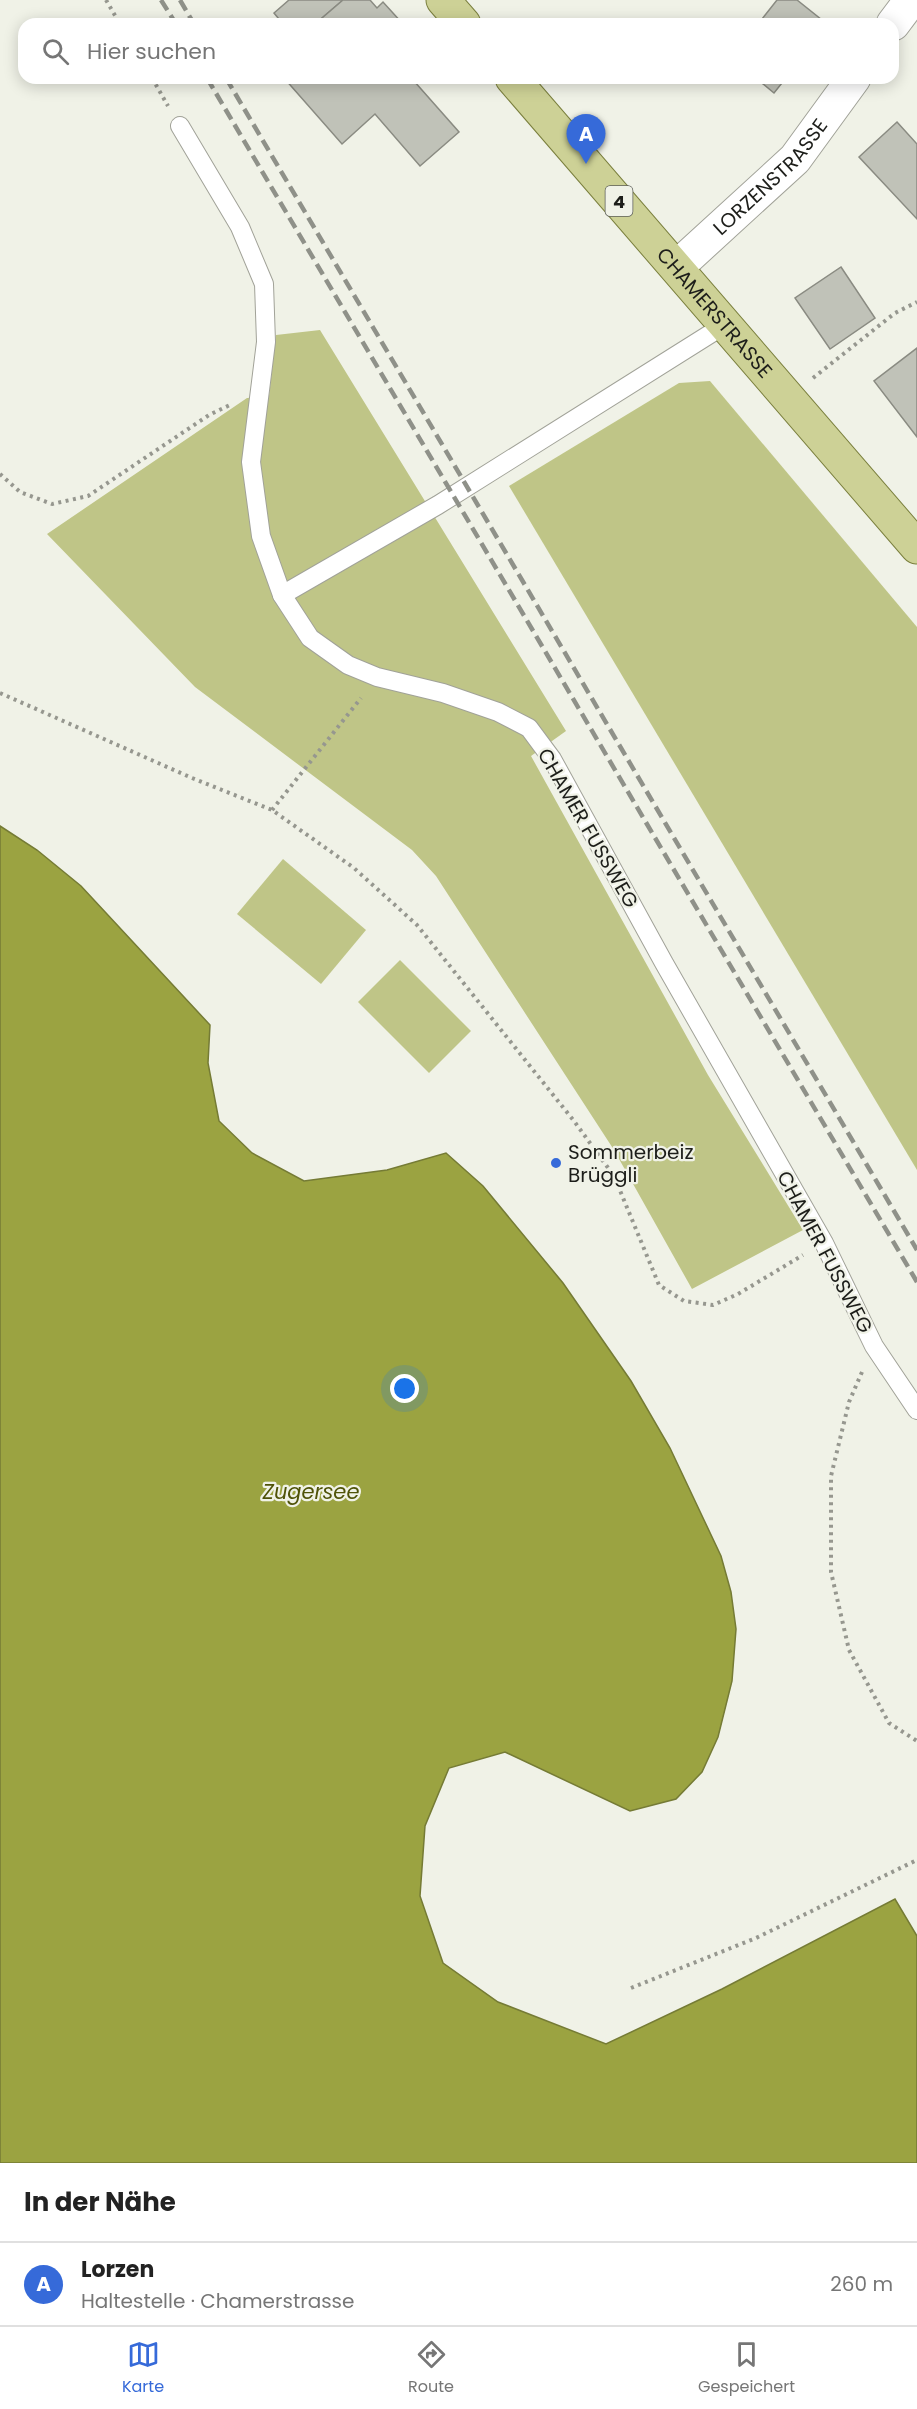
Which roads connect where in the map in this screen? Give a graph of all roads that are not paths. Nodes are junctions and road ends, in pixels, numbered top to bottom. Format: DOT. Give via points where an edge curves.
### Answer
graph roads {
  1 [pos="443,0"];
  2 [pos="911,0"];
  3 [pos="459,18"];
  4 [pos="898,18"];
  5 [pos="517,84"];
  6 [pos="850,84"];
  7 [pos="180,126"];
  8 [pos="677,267"];
  9 [pos="726,324"];
  10 [pos="917,547"];
  11 [pos="282,595"];
  12 [pos="917,1410"];
  1 -- 3 [label="main road"];
  2 -- 4 [label="street"];
  5 -- 8 [label="main road, CHAMERSTRASSE / 4"];
  6 -- 8 [label="street, LORZENSTRASSE" via="795,159"];
  7 -- 11 [label="lane, CHAMER FUSSWEG" via="240,227 264,284 266,342 251,462 261,536"];
  8 -- 9 [label="main road, CHAMERSTRASSE / 4"];
  9 -- 10 [label="main road, CHAMERSTRASSE / 4"];
  9 -- 11 [label="lane" via="438,505"];
  11 -- 12 [label="lane, CHAMER FUSSWEG" via="310,638 348,665 487,708 529,728 552,759 824,1243 874,1346"];
}
